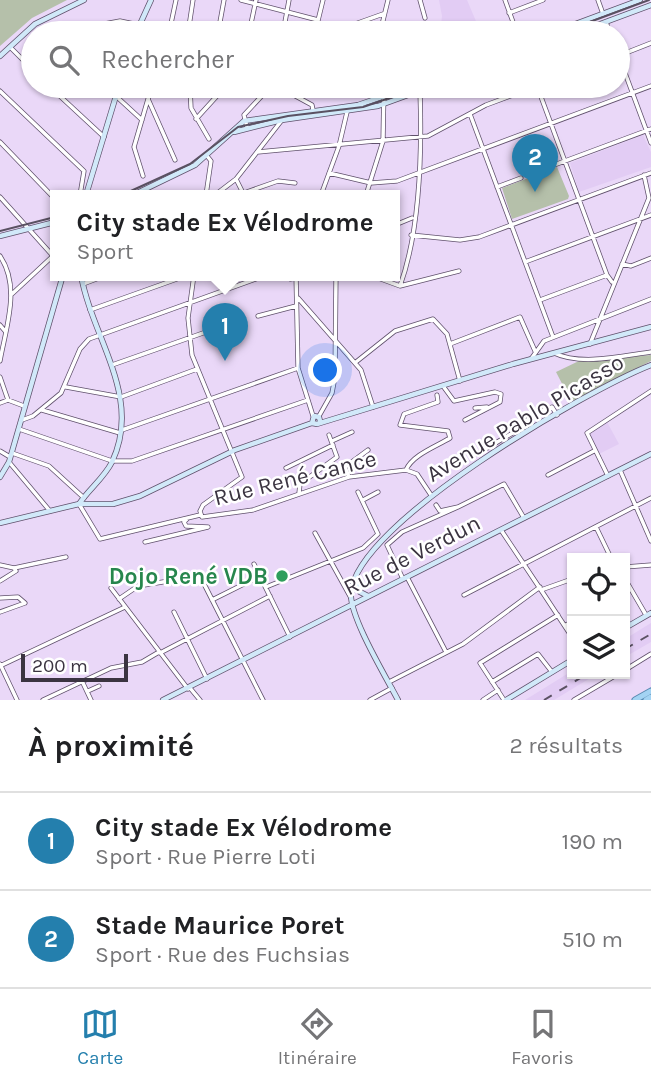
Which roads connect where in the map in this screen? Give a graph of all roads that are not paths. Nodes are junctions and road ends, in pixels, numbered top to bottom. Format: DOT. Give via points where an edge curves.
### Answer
graph roads {
  1 [pos="84,0"];
  2 [pos="151,0"];
  3 [pos="176,0"];
  4 [pos="193,0"];
  5 [pos="224,0"];
  6 [pos="241,0"];
  7 [pos="289,0"];
  8 [pos="323,0"];
  9 [pos="388,0"];
  10 [pos="420,0"];
  11 [pos="505,0"];
  12 [pos="543,0"];
  13 [pos="598,0"];
  14 [pos="640,0"];
  15 [pos="256,2"];
  16 [pos="651,5"];
  17 [pos="287,13"];
  18 [pos="509,13"];
  19 [pos="383,14"];
  20 [pos="603,14"];
  21 [pos="425,18"];
  22 [pos="318,20"];
  23 [pos="41,21"];
  24 [pos="140,21"];
  25 [pos="172,21"];
  26 [pos="190,21"];
  27 [pos="220,21"];
  28 [pos="252,21"];
  29 [pos="285,21"];
  30 [pos="363,21"];
  31 [pos="382,21"];
  32 [pos="512,21"];
  33 [pos="584,21"];
  34 [pos="609,21"];
  35 [pos="21,36"];
  36 [pos="651,43"];
  37 [pos="9,47"];
  38 [pos="630,51"];
  39 [pos="0,56"];
  40 [pos="21,58"];
  41 [pos="651,86"];
  42 [pos="630,88"];
  43 [pos="0,91"];
  44 [pos="632,93"];
  45 [pos="62,98"];
  46 [pos="115,98"];
  47 [pos="118,98"];
  48 [pos="189,98"];
  49 [pos="215,98"];
  50 [pos="260,98"];
  51 [pos="301,98"];
  52 [pos="381,98"];
  53 [pos="385,98"];
  54 [pos="401,98"];
  55 [pos="420,98"];
  56 [pos="508,98"];
  57 [pos="541,98"];
  58 [pos="619,98"];
  59 [pos="148,99"];
  60 [pos="385,104"];
  61 [pos="313,110"];
  62 [pos="347,112"];
  63 [pos="470,114"];
  64 [pos="196,119"];
  65 [pos="142,120"];
  66 [pos="282,120"];
  67 [pos="244,121"];
  68 [pos="551,124"];
  69 [pos="247,127"];
  70 [pos="649,130"];
  71 [pos="233,132"];
  72 [pos="104,137"];
  73 [pos="422,137"];
  74 [pos="209,139"];
  75 [pos="383,141"];
  76 [pos="0,142"];
  77 [pos="651,143"];
  78 [pos="340,146"];
  79 [pos="483,149"];
  80 [pos="258,152"];
  81 [pos="207,156"];
  82 [pos="175,160"];
  83 [pos="564,161"];
  84 [pos="329,173"];
  85 [pos="419,173"];
  86 [pos="651,173"];
  87 [pos="530,174"];
  88 [pos="644,175"];
  89 [pos="144,176"];
  90 [pos="521,178"];
  91 [pos="236,179"];
  92 [pos="295,183"];
  93 [pos="371,183"];
  94 [pos="497,187"];
  95 [pos="81,190"];
  96 [pos="88,190"];
  97 [pos="144,190"];
  98 [pos="207,190"];
  99 [pos="222,190"];
  100 [pos="242,190"];
  101 [pos="254,190"];
  102 [pos="323,190"];
  103 [pos="368,190"];
  104 [pos="50,194"];
  105 [pos="2,199"];
  106 [pos="579,199"];
  107 [pos="0,206"];
  108 [pos="651,215"];
  109 [pos="413,218"];
  110 [pos="639,219"];
  111 [pos="50,223"];
  112 [pos="400,223"];
  113 [pos="511,225"];
  114 [pos="29,229"];
  115 [pos="411,234"];
  116 [pos="0,236"];
  117 [pos="593,237"];
  118 [pos="50,251"];
  119 [pos="0,256"];
  120 [pos="651,258"];
  121 [pos="50,259"];
  122 [pos="525,262"];
  123 [pos="622,264"];
  124 [pos="459,271"];
  125 [pos="607,275"];
  126 [pos="61,281"];
  127 [pos="83,281"];
  128 [pos="91,281"];
  129 [pos="171,281"];
  130 [pos="193,281"];
  131 [pos="250,281"];
  132 [pos="296,281"];
  133 [pos="336,281"];
  134 [pos="387,281"];
  135 [pos="612,282"];
  136 [pos="83,284"];
  137 [pos="400,286"];
  138 [pos="12,294"];
  139 [pos="298,298"];
  140 [pos="651,299"];
  141 [pos="539,300"];
  142 [pos="190,302"];
  143 [pos="297,306"];
  144 [pos="90,310"];
  145 [pos="258,316"];
  146 [pos="599,320"];
  147 [pos="0,325"];
  148 [pos="223,326"];
  149 [pos="651,327"];
  150 [pos="5,331"];
  151 [pos="99,335"];
  152 [pos="553,337"];
  153 [pos="189,338"];
  154 [pos="335,339"];
  155 [pos="450,344"];
  156 [pos="590,344"];
  157 [pos="535,351"];
  158 [pos="651,352"];
  159 [pos="554,353"];
  160 [pos="531,359"];
  161 [pos="0,361"];
  162 [pos="356,362"];
  163 [pos="112,365"];
  164 [pos="651,365"];
  165 [pos="298,368"];
  166 [pos="197,369"];
  167 [pos="0,377"];
  168 [pos="460,381"];
  169 [pos="443,386"];
  170 [pos="66,387"];
  171 [pos="651,391"];
  172 [pos="437,395"];
  173 [pos="121,397"];
  174 [pos="210,399"];
  175 [pos="8,400"];
  176 [pos="308,400"];
  177 [pos="0,403"];
  178 [pos="25,407"];
  179 [pos="373,407"];
  180 [pos="490,407"];
  181 [pos="475,408"];
  182 [pos="42,410"];
  183 [pos="557,415"];
  184 [pos="317,418"];
  185 [pos="22,420"];
  186 [pos="465,420"];
  187 [pos="19,429"];
  188 [pos="223,430"];
  189 [pos="121,432"];
  190 [pos="352,432"];
  191 [pos="328,435"];
  192 [pos="332,443"];
  193 [pos="368,450"];
  194 [pos="0,451"];
  195 [pos="594,451"];
  196 [pos="232,452"];
  197 [pos="477,454"];
  198 [pos="651,454"];
  199 [pos="11,457"];
  200 [pos="113,461"];
  201 [pos="286,468"];
  202 [pos="406,470"];
  203 [pos="620,470"];
  204 [pos="548,474"];
  205 [pos="608,476"];
  206 [pos="0,477"];
  207 [pos="349,477"];
  208 [pos="358,492"];
  209 [pos="378,492"];
  210 [pos="299,493"];
  211 [pos="431,495"];
  212 [pos="84,498"];
  213 [pos="651,498"];
  214 [pos="363,500"];
  215 [pos="79,505"];
  216 [pos="436,505"];
  217 [pos="636,506"];
  218 [pos="457,508"];
  219 [pos="50,511"];
  220 [pos="200,515"];
  221 [pos="524,518"];
  222 [pos="0,523"];
  223 [pos="596,527"];
  224 [pos="501,530"];
  225 [pos="315,533"];
  226 [pos="651,541"];
  227 [pos="145,542"];
  228 [pos="609,553"];
  229 [pos="66,557"];
  230 [pos="330,563"];
  231 [pos="254,564"];
  232 [pos="524,564"];
  233 [pos="0,565"];
  234 [pos="651,565"];
  235 [pos="630,567"];
  236 [pos="14,568"];
  237 [pos="260,576"];
  238 [pos="355,578"];
  239 [pos="405,578"];
  240 [pos="0,581"];
  241 [pos="567,581"];
  242 [pos="265,587"];
  243 [pos="111,588"];
  244 [pos="540,589"];
  245 [pos="630,592"];
  246 [pos="464,594"];
  247 [pos="270,596"];
  248 [pos="369,597"];
  249 [pos="0,598"];
  250 [pos="351,598"];
  251 [pos="119,599"];
  252 [pos="212,600"];
  253 [pos="351,606"];
  254 [pos="125,607"];
  255 [pos="0,612"];
  256 [pos="174,612"];
  257 [pos="649,614"];
  258 [pos="558,615"];
  259 [pos="222,621"];
  260 [pos="630,625"];
  261 [pos="565,626"];
  262 [pos="567,629"];
  263 [pos="290,637"];
  264 [pos="187,639"];
  265 [pos="160,652"];
  266 [pos="446,652"];
  267 [pos="651,654"];
  268 [pos="243,661"];
  269 [pos="567,663"];
  270 [pos="0,665"];
  271 [pos="630,667"];
  272 [pos="552,672"];
  273 [pos="207,679"];
  274 [pos="610,679"];
  275 [pos="82,681"];
  276 [pos="492,682"];
  277 [pos="391,685"];
  278 [pos="99,686"];
  279 [pos="189,689"];
  280 [pos="498,690"];
  281 [pos="87,691"];
  282 [pos="651,691"];
  283 [pos="651,697"];
  284 [pos="18,700"];
  285 [pos="43,700"];
  286 [pos="91,700"];
  287 [pos="163,700"];
  288 [pos="200,700"];
  289 [pos="263,700"];
  290 [pos="370,700"];
  291 [pos="398,700"];
  292 [pos="482,700"];
  293 [pos="505,700"];
  294 [pos="574,700"];
  295 [pos="635,700"];
  296 [pos="646,700"];
  1 -- 23 [label="street"];
  2 -- 24 [label="street"];
  3 -- 25 [label="street"];
  4 -- 26 [label="street"];
  5 -- 27 [label="street"];
  6 -- 15 [label="street"];
  7 -- 17 [label="street"];
  8 -- 22 [label="street"];
  9 -- 19 [label="street"];
  10 -- 21 [label="street"];
  11 -- 18 [label="street"];
  12 -- 18 [label="street"];
  13 -- 20 [label="street"];
  14 -- 20 [label="street"];
  15 -- 17 [label="street"];
  15 -- 28 [label="street"];
  16 -- 34 [label="street"];
  17 -- 22 [label="street"];
  17 -- 29 [label="street"];
  18 -- 32 [label="street"];
  19 -- 30 [label="street"];
  19 -- 31 [label="street"];
  20 -- 33 [label="street"];
  35 -- 37 [label="street"];
  36 -- 38 [label="street"];
  37 -- 39 [label="street"];
  37 -- 40 [label="street"];
  41 -- 44 [label="street"];
  42 -- 44 [label="street"];
  43 -- 95 [label="street" via="84,171"];
  44 -- 70 [label="street"];
  45 -- 72 [label="street"];
  46 -- 72 [label="street"];
  47 -- 65 [label="street"];
  48 -- 64 [label="street"];
  49 -- 64 [label="street"];
  50 -- 67 [label="street"];
  51 -- 61 [label="street" via="312,104"];
  52 -- 61 [label="street"];
  53 -- 60 [label="street"];
  54 -- 60 [label="street"];
  55 -- 73 [label="street"];
  56 -- 63 [label="street"];
  57 -- 68 [label="street"];
  58 -- 68 [label="street"];
  59 -- 65 [label="street"];
  59 -- 82 [label="street"];
  60 -- 62 [label="street"];
  60 -- 75 [label="street"];
  61 -- 67 [label="street"];
  62 -- 66 [label="street"];
  62 -- 78 [label="street"];
  63 -- 73 [label="street"];
  63 -- 79 [label="street"];
  64 -- 74 [label="street"];
  65 -- 89 [label="street" via="134,153"];
  66 -- 69 [label="street"];
  66 -- 80 [label="street"];
  67 -- 69 [label="street"];
  67 -- 71 [label="street"];
  68 -- 79 [label="street"];
  68 -- 83 [label="street"];
  69 -- 71 [label="street"];
  70 -- 77 [label="street"];
  70 -- 83 [label="street"];
  71 -- 81 [label="street"];
  72 -- 96 [label="street"];
  73 -- 75 [label="street"];
  73 -- 85 [label="street"];
  75 -- 78 [label="street"];
  75 -- 93 [label="street"];
  76 -- 104 [label="street"];
  78 -- 80 [label="street"];
  78 -- 84 [label="street"];
  79 -- 85 [label="street"];
  79 -- 94 [label="street"];
  80 -- 91 [label="street"];
  81 -- 97 [label="street"];
  81 -- 98 [label="street" via="211,161"];
  83 -- 87 [label="street"];
  83 -- 106 [label="street"];
  84 -- 93 [label="street"];
  84 -- 102 [label="street"];
  85 -- 93 [label="street" via="390,183"];
  85 -- 109 [label="street"];
  86 -- 88 [label="street"];
  88 -- 106 [label="street"];
  88 -- 110 [label="street" via="650,195"];
  90 -- 94 [label="street"];
  91 -- 99 [label="street"];
  91 -- 100 [label="street"];
  92 -- 101 [label="street" via="278,181"];
  93 -- 103 [label="street"];
  94 -- 113 [label="street"];
  105 -- 107 [label="street"];
  105 -- 114 [label="street"];
  106 -- 113 [label="street"];
  106 -- 117 [label="street"];
  108 -- 110 [label="street"];
  109 -- 112 [label="street"];
  109 -- 115 [label="street"];
  110 -- 117 [label="street"];
  110 -- 123 [label="street"];
  111 -- 114 [label="street"];
  113 -- 115 [label="street" via="469,239"];
  113 -- 122 [label="street"];
  114 -- 116 [label="street"];
  114 -- 118 [label="street"];
  115 -- 137 [label="street"];
  117 -- 122 [label="street"];
  117 -- 125 [label="street"];
  119 -- 138 [label="street" via="10,273"];
  120 -- 123 [label="street" via="631,266"];
  121 -- 138 [label="street"];
  122 -- 141 [label="street"];
  123 -- 135 [label="street"];
  124 -- 137 [label="street"];
  125 -- 135 [label="street"];
  125 -- 141 [label="street"];
  126 -- 178 [label="street"];
  127 -- 136 [label="street"];
  128 -- 136 [label="street"];
  129 -- 144 [label="street"];
  130 -- 142 [label="street"];
  131 -- 142 [label="street"];
  132 -- 139 [label="street"];
  133 -- 154 [label="street"];
  134 -- 137 [label="street"];
  135 -- 146 [label="street"];
  136 -- 144 [label="street"];
  138 -- 150 [label="street"];
  139 -- 143 [label="street"];
  139 -- 154 [label="street"];
  140 -- 146 [label="street"];
  141 -- 152 [label="street"];
  142 -- 151 [label="street"];
  142 -- 153 [label="street"];
  143 -- 145 [label="street"];
  143 -- 165 [label="street"];
  144 -- 151 [label="street"];
  146 -- 152 [label="street"];
  146 -- 156 [label="street"];
  147 -- 150 [label="street"];
  148 -- 153 [label="street"];
  149 -- 156 [label="street"];
  150 -- 161 [label="street"];
  151 -- 163 [label="street"];
  151 -- 170 [label="street" via="80,349"];
  152 -- 157 [label="street"];
  153 -- 163 [label="street"];
  153 -- 166 [label="street"];
  154 -- 162 [label="street"];
  154 -- 184 [label="street" via="332,393"];
  155 -- 157 [label="street" via="520,317"];
  155 -- 162 [label="street" via="433,319 388,335"];
  155 -- 168 [label="street"];
  156 -- 159 [label="street"];
  157 -- 160 [label="street"];
  158 -- 159 [label="street" via="611,358"];
  159 -- 160 [label="street"];
  160 -- 168 [label="street"];
  162 -- 179 [label="street"];
  163 -- 173 [label="street"];
  164 -- 183 [label="street, Avenue Pablo Picasso"];
  165 -- 174 [label="street"];
  165 -- 176 [label="street"];
  166 -- 173 [label="street"];
  166 -- 174 [label="street"];
  167 -- 175 [label="street"];
  168 -- 169 [label="street"];
  169 -- 179 [label="street"];
  169 -- 180 [label="street" via="457,401 499,392 501,402"];
  170 -- 173 [label="street"];
  170 -- 182 [label="street"];
  171 -- 195 [label="street" via="587,433"];
  172 -- 202 [label="street" via="438,402 404,414 400,425 447,430 450,437 409,463"];
  173 -- 189 [label="street"];
  174 -- 188 [label="street"];
  174 -- 189 [label="street"];
  175 -- 177 [label="street"];
  175 -- 178 [label="street"];
  176 -- 184 [label="street"];
  176 -- 188 [label="street"];
  178 -- 185 [label="street"];
  179 -- 184 [label="street"];
  180 -- 181 [label="street"];
  180 -- 186 [label="street"];
  182 -- 185 [label="street"];
  182 -- 189 [label="street"];
  183 -- 197 [label="street" via="552,407 534,412 521,428"];
  183 -- 211 [label="street, Avenue Pablo Picasso"];
  184 -- 196 [label="street" via="317,425"];
  185 -- 187 [label="street"];
  187 -- 199 [label="street"];
  187 -- 200 [label="street"];
  188 -- 196 [label="street"];
  188 -- 200 [label="street" via="132,461"];
  189 -- 200 [label="street"];
  190 -- 192 [label="street"];
  191 -- 192 [label="street"];
  192 -- 201 [label="street"];
  192 -- 210 [label="street" via="337,457 300,484"];
  193 -- 207 [label="street" via="345,467"];
  194 -- 199 [label="street"];
  195 -- 204 [label="street"];
  195 -- 205 [label="street"];
  196 -- 215 [label="street" via="140,496 113,504"];
  196 -- 220 [label="street, Rue René Cance" via="242,477 203,505"];
  198 -- 203 [label="street, Rue de Verdun"];
  199 -- 206 [label="street"];
  199 -- 212 [label="street" via="49,466"];
  199 -- 219 [label="street"];
  200 -- 212 [label="street"];
  202 -- 207 [label="street, Rue René Cance"];
  202 -- 211 [label="street, Rue René Cance" via="420,476"];
  203 -- 205 [label="street, Rue de Verdun"];
  203 -- 217 [label="street"];
  205 -- 221 [label="street, Rue de Verdun"];
  207 -- 210 [label="street, Rue René Cance"];
  208 -- 214 [label="street"];
  209 -- 214 [label="street"];
  210 -- 220 [label="street, Rue René Cance" via="253,510 206,518"];
  211 -- 238 [label="street, Avenue Pablo Picasso" via="368,555"];
  212 -- 215 [label="street"];
  213 -- 217 [label="street"];
  214 -- 230 [label="street" via="378,534 363,548"];
  215 -- 219 [label="street"];
  215 -- 220 [label="street" via="100,539"];
  216 -- 218 [label="street" via="440,511"];
  217 -- 223 [label="street"];
  217 -- 226 [label="street"];
  218 -- 221 [label="street" via="504,484"];
  218 -- 239 [label="street" via="402,532 387,545"];
  219 -- 222 [label="street"];
  220 -- 227 [label="street" via="186,520 185,525 208,527"];
  221 -- 224 [label="street, Rue de Verdun"];
  223 -- 228 [label="street"];
  223 -- 232 [label="street"];
  224 -- 232 [label="street"];
  224 -- 239 [label="street, Rue de Verdun"];
  225 -- 230 [label="street"];
  229 -- 236 [label="street"];
  230 -- 242 [label="street"];
  230 -- 250 [label="street"];
  231 -- 237 [label="street"];
  232 -- 244 [label="street"];
  232 -- 246 [label="street"];
  233 -- 236 [label="street"];
  234 -- 235 [label="street"];
  236 -- 240 [label="street" via="13,575"];
  237 -- 242 [label="street"];
  237 -- 252 [label="street"];
  238 -- 248 [label="street" via="358,589"];
  238 -- 250 [label="street, Avenue Pablo Picasso"];
  239 -- 248 [label="street, Rue de Verdun"];
  239 -- 266 [label="street"];
  241 -- 244 [label="street"];
  242 -- 247 [label="street"];
  243 -- 251 [label="street"];
  244 -- 258 [label="street"];
  244 -- 266 [label="street"];
  245 -- 257 [label="street"];
  247 -- 259 [label="street"];
  247 -- 263 [label="street"];
  248 -- 253 [label="street, Rue de Verdun"];
  249 -- 255 [label="street" via="18,597 25,603"];
  250 -- 253 [label="street, Avenue Pablo Picasso"];
  251 -- 252 [label="street" via="138,586 200,576"];
  251 -- 254 [label="street"];
  252 -- 259 [label="street"];
  253 -- 263 [label="street, Rue de Verdun"];
  253 -- 277 [label="street"];
  254 -- 265 [label="street"];
  254 -- 270 [label="street"];
  256 -- 264 [label="street"];
  257 -- 260 [label="street"];
  258 -- 261 [label="street"];
  258 -- 276 [label="street" via="480,663"];
  259 -- 264 [label="street"];
  259 -- 268 [label="street"];
  261 -- 262 [label="street"];
  263 -- 268 [label="street, Rue de Verdun"];
  264 -- 265 [label="street"];
  264 -- 273 [label="street"];
  265 -- 275 [label="street"];
  265 -- 279 [label="street"];
  266 -- 277 [label="street"];
  267 -- 271 [label="street"];
  268 -- 273 [label="street, Rue de Verdun"];
  268 -- 289 [label="street"];
  269 -- 272 [label="street"];
  270 -- 284 [label="street"];
  272 -- 276 [label="street" via="538,654"];
  272 -- 293 [label="street"];
  273 -- 279 [label="street, Rue de Verdun"];
  274 -- 294 [label="street"];
  275 -- 281 [label="street"];
  275 -- 285 [label="street"];
  276 -- 280 [label="street"];
  277 -- 290 [label="street"];
  277 -- 291 [label="street"];
  278 -- 281 [label="street"];
  279 -- 287 [label="street, Rue de Verdun"];
  279 -- 288 [label="street"];
  280 -- 292 [label="street"];
  280 -- 293 [label="street"];
  281 -- 286 [label="street"];
  282 -- 295 [label="main road"];
  283 -- 296 [label="main road"];
}
